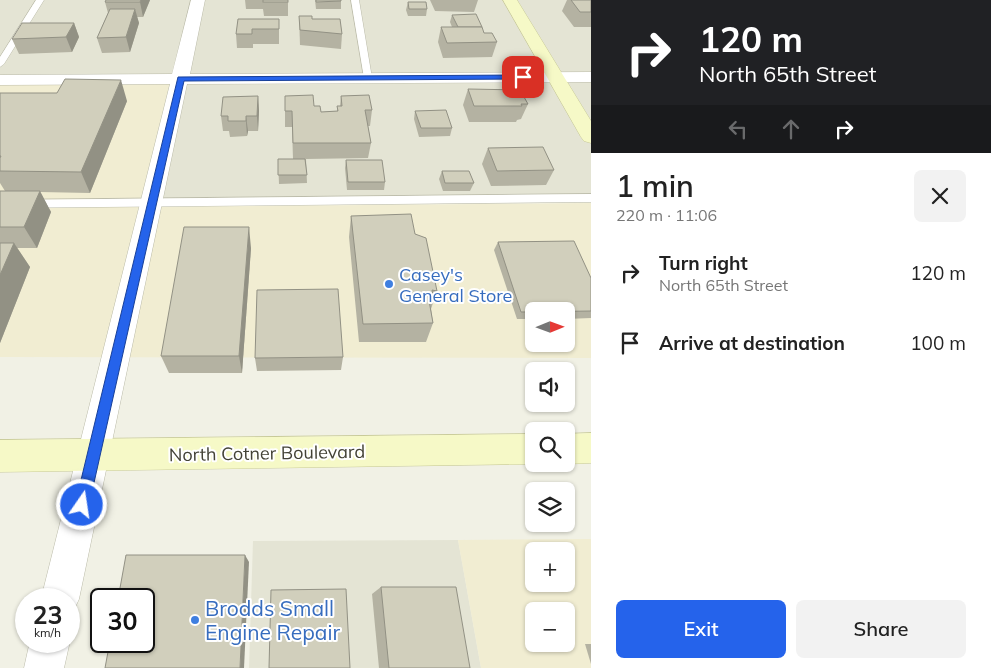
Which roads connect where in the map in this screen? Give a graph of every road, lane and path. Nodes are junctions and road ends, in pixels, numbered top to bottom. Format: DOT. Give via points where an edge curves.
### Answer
graph roads {
  1 [pos="40,0"];
  2 [pos="198,0"];
  3 [pos="355,0"];
  4 [pos="510,0"];
  5 [pos="0,64"];
  6 [pos="555,77"];
  7 [pos="591,77"];
  8 [pos="368,78"];
  9 [pos="180,79"];
  10 [pos="0,80"];
  11 [pos="591,137"];
  12 [pos="591,198"];
  13 [pos="152,203"];
  14 [pos="0,204"];
  15 [pos="591,448"];
  16 [pos="525,449"];
  17 [pos="575,449"];
  18 [pos="94,455"];
  19 [pos="0,456"];
  20 [pos="63,588"];
  21 [pos="47,653"];
  22 [pos="44,668"];
  1 -- 5 [label="lane"];
  2 -- 9 [label="street"];
  3 -- 8 [label="lane"];
  4 -- 6 [label="main road"];
  6 -- 7 [label="street"];
  6 -- 8 [label="street"];
  6 -- 11 [label="main road"];
  8 -- 9 [label="street"];
  9 -- 10 [label="street"];
  9 -- 13 [label="street"];
  12 -- 13 [label="lane"];
  13 -- 14 [label="lane"];
  13 -- 18 [label="street"];
  15 -- 17 [label="main road"];
  16 -- 18 [label="main road, North Cotner Boulevard"];
  18 -- 19 [label="main road, North Cotner Boulevard"];
  18 -- 20 [label="street"];
  21 -- 22 [label="street"];
}
